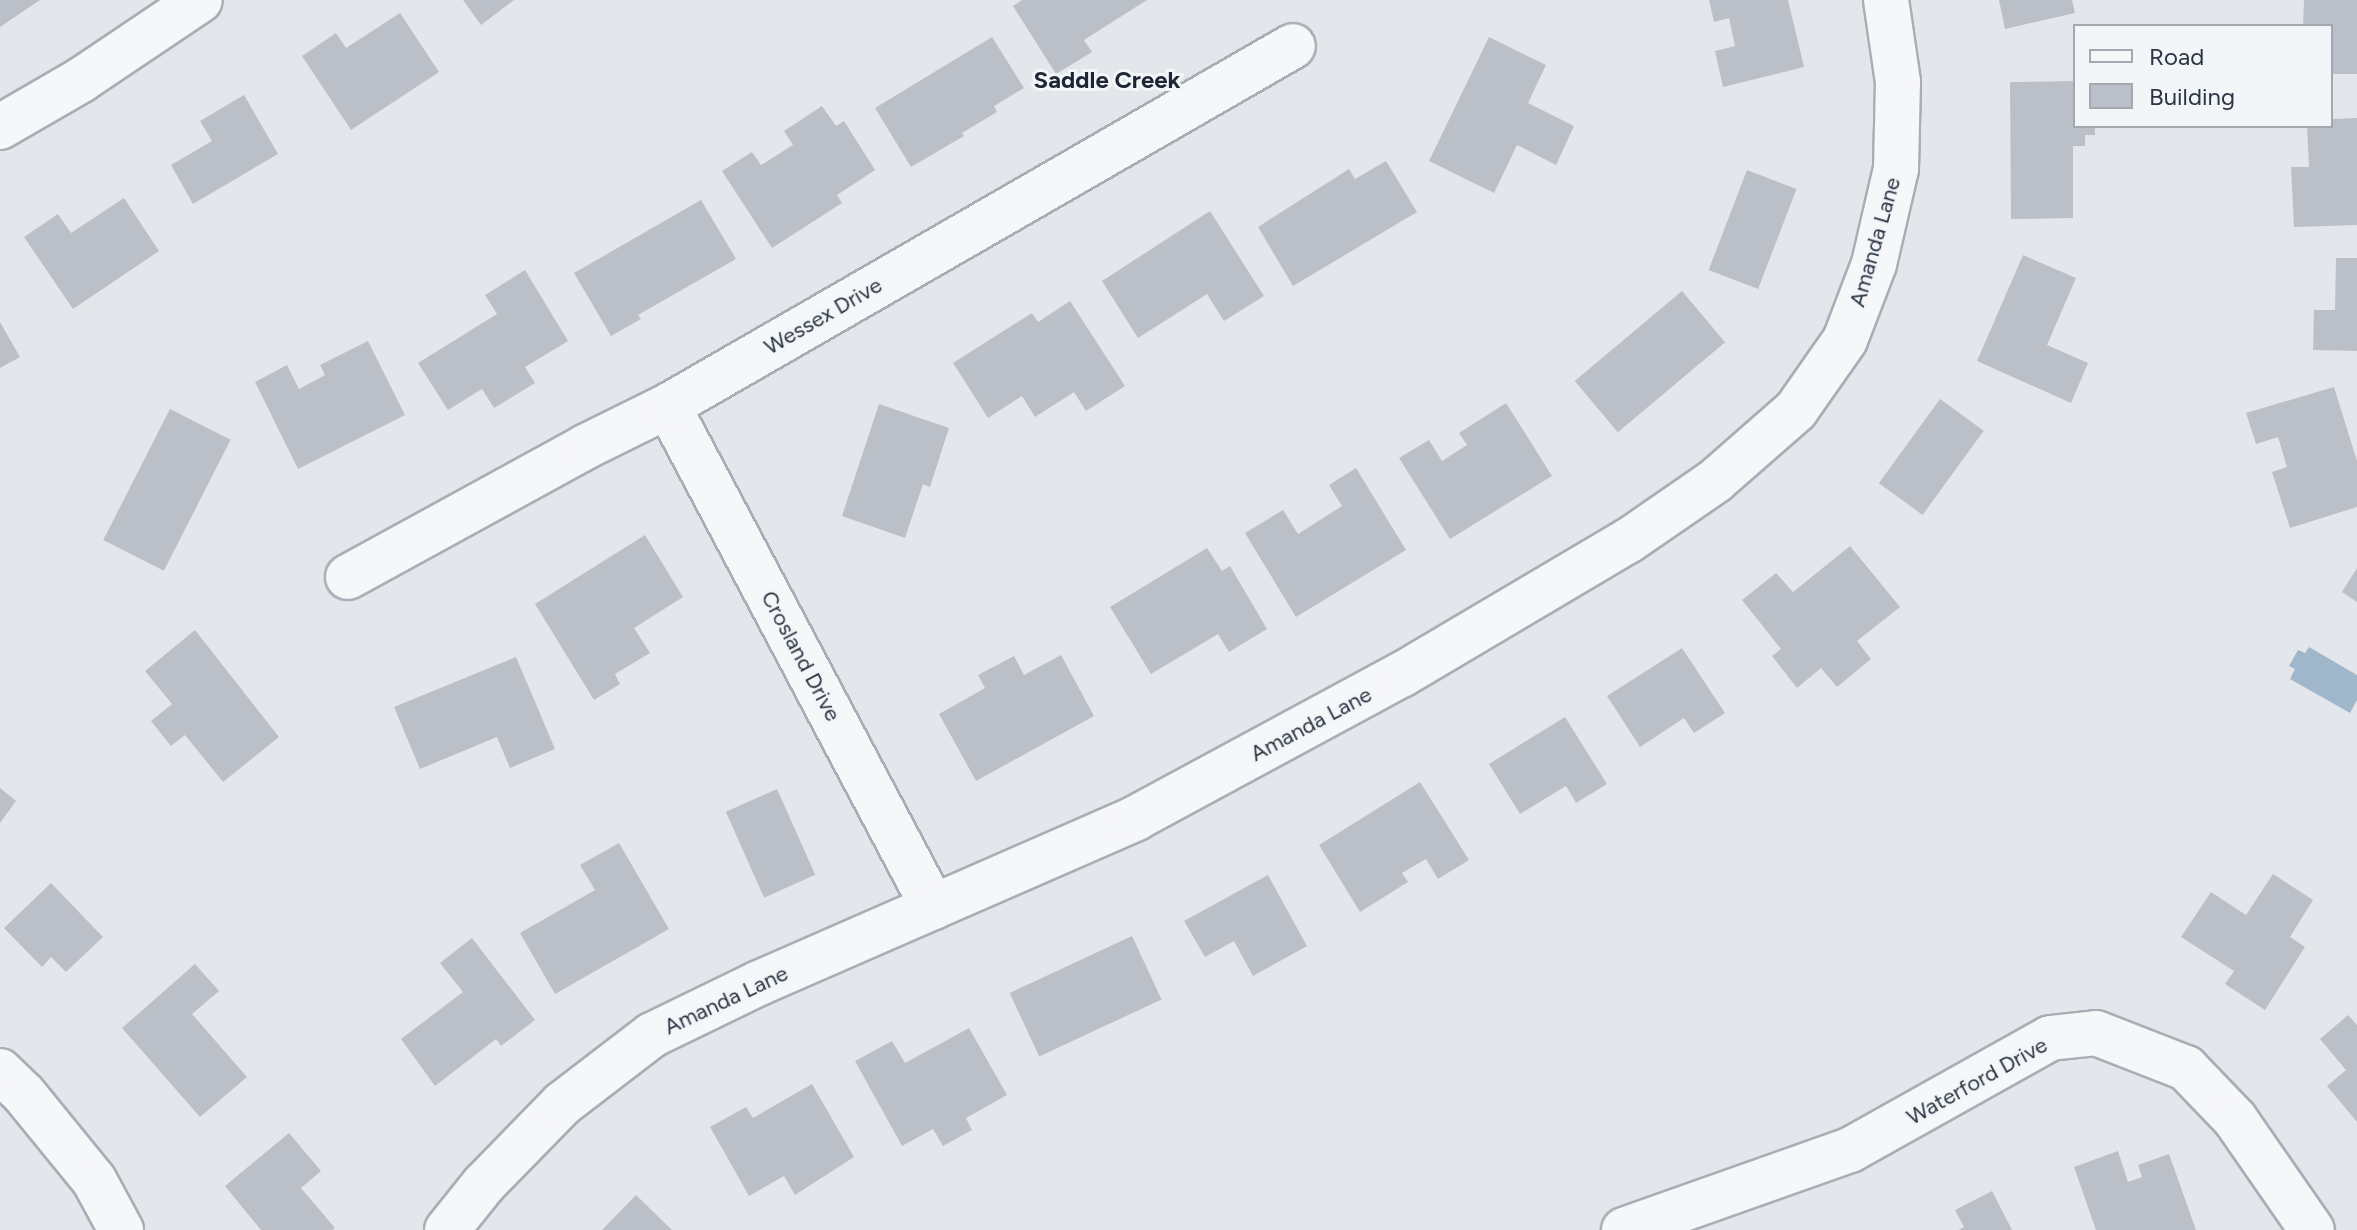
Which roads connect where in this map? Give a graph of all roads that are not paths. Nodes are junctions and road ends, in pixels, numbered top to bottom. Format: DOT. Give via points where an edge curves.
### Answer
graph roads {
  1 [pos="200,0"];
  2 [pos="1886,0"];
  3 [pos="1293,46"];
  4 [pos="0,127"];
  5 [pos="668,406"];
  6 [pos="348,577"];
  7 [pos="933,907"];
  8 [pos="0,1071"];
  9 [pos="121,1230"];
  10 [pos="447,1230"];
  11 [pos="1624,1230"];
  12 [pos="2312,1230"];
  1 -- 4 [label="street"];
  2 -- 7 [label="street, Amanda Lane" via="1898,82 1896,169 1874,264 1845,340 1796,410 1715,481 1628,541 1401,675 1136,818"];
  3 -- 5 [label="street, Wessex Drive"];
  5 -- 6 [label="street, Wessex Drive"];
  5 -- 7 [label="street, Crosland Drive"];
  7 -- 10 [label="street, Amanda Lane" via="652,1035 562,1104"];
  8 -- 9 [label="street" via="94,1180"];
  11 -- 12 [label="street, Waterford Drive" via="1850,1150 2050,1038 2096,1033 2186,1068 2235,1119"];
}
